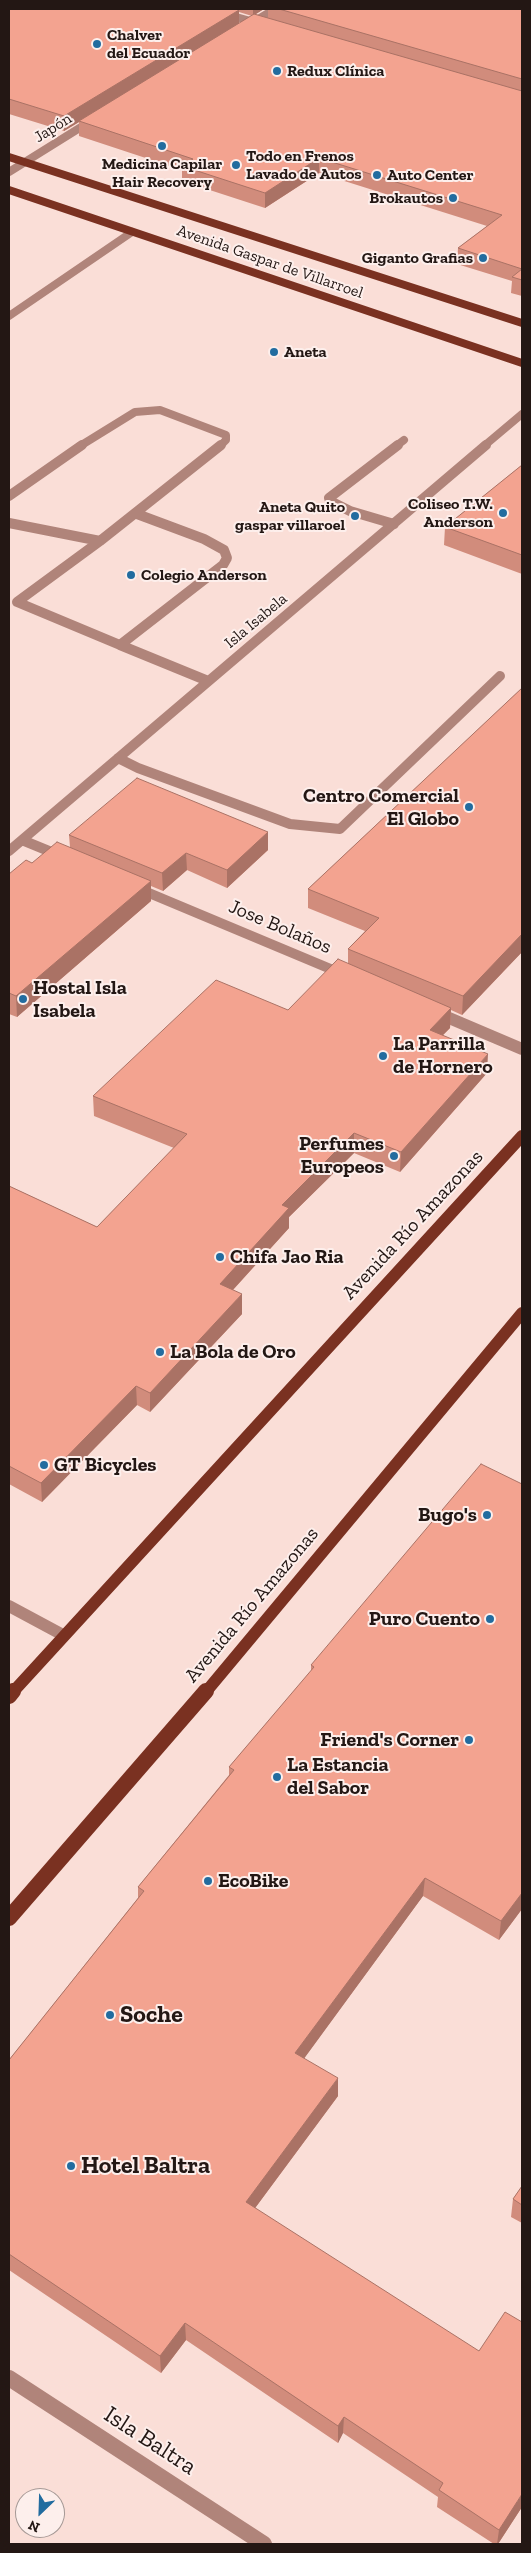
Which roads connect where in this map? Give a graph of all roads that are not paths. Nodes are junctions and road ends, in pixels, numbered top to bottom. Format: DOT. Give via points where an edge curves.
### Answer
graph roads {
  1 [pos="208,9"];
  2 [pos="276,9"];
  3 [pos="254,22"];
  4 [pos="267,26"];
  5 [pos="246,27"];
  6 [pos="102,114"];
  7 [pos="9,157"];
  8 [pos="24,162"];
  9 [pos="9,172"];
  10 [pos="9,190"];
  11 [pos="132,232"];
  12 [pos="9,316"];
  13 [pos="522,323"];
  14 [pos="522,363"];
  15 [pos="522,414"];
  16 [pos="404,440"];
  17 [pos="9,496"];
  18 [pos="137,514"];
  19 [pos="9,523"];
  20 [pos="394,524"];
  21 [pos="100,541"];
  22 [pos="13,601"];
  23 [pos="120,645"];
  24 [pos="500,676"];
  25 [pos="208,681"];
  26 [pos="118,758"];
  27 [pos="22,840"];
  28 [pos="9,851"];
  29 [pos="68,859"];
  30 [pos="122,882"];
  31 [pos="359,981"];
  32 [pos="422,1007"];
  33 [pos="522,1049"];
  34 [pos="522,1136"];
  35 [pos="522,1313"];
  36 [pos="9,1606"];
  37 [pos="63,1635"];
  38 [pos="9,1696"];
  39 [pos="9,1918"];
  40 [pos="9,2378"];
  41 [pos="264,2544"];
  1 -- 3 [label="street"];
  2 -- 3 [label="street"];
  3 -- 4 [label="street"];
  3 -- 5 [label="street"];
  6 -- 8 [label="street, Japón"];
  7 -- 8 [label="main road, Avenida Gaspar de Villarroel"];
  8 -- 9 [label="street, Japón"];
  8 -- 13 [label="main road, Avenida Gaspar de Villarroel"];
  10 -- 11 [label="main road, Avenida Gaspar de Villarroel"];
  11 -- 12 [label="street"];
  11 -- 14 [label="main road, Avenida Gaspar de Villarroel"];
  15 -- 20 [label="street, Isla Isabela"];
  16 -- 20 [label="street" via="329,498 350,511"];
  17 -- 18 [label="street" via="135,412 160,410 226,435 220,446"];
  18 -- 21 [label="street"];
  18 -- 23 [label="street" via="204,538 224,550 227,558 223,565"];
  19 -- 21 [label="street"];
  20 -- 25 [label="street, Isla Isabela"];
  21 -- 22 [label="street"];
  22 -- 23 [label="street"];
  23 -- 25 [label="street"];
  24 -- 26 [label="street" via="340,829 290,824"];
  25 -- 26 [label="street, Isla Isabela"];
  26 -- 27 [label="street, Isla Isabela"];
  27 -- 28 [label="street, Isla Isabela"];
  27 -- 29 [label="street"];
  30 -- 31 [label="street, Jose Bolaños"];
  32 -- 33 [label="street"];
  34 -- 37 [label="main road, Avenida Río Amazonas"];
  35 -- 39 [label="main road, Avenida Río Amazonas" via="198,1701"];
  36 -- 37 [label="street"];
  37 -- 38 [label="main road, Avenida Río Amazonas"];
  40 -- 41 [label="street, Isla Baltra"];
}
